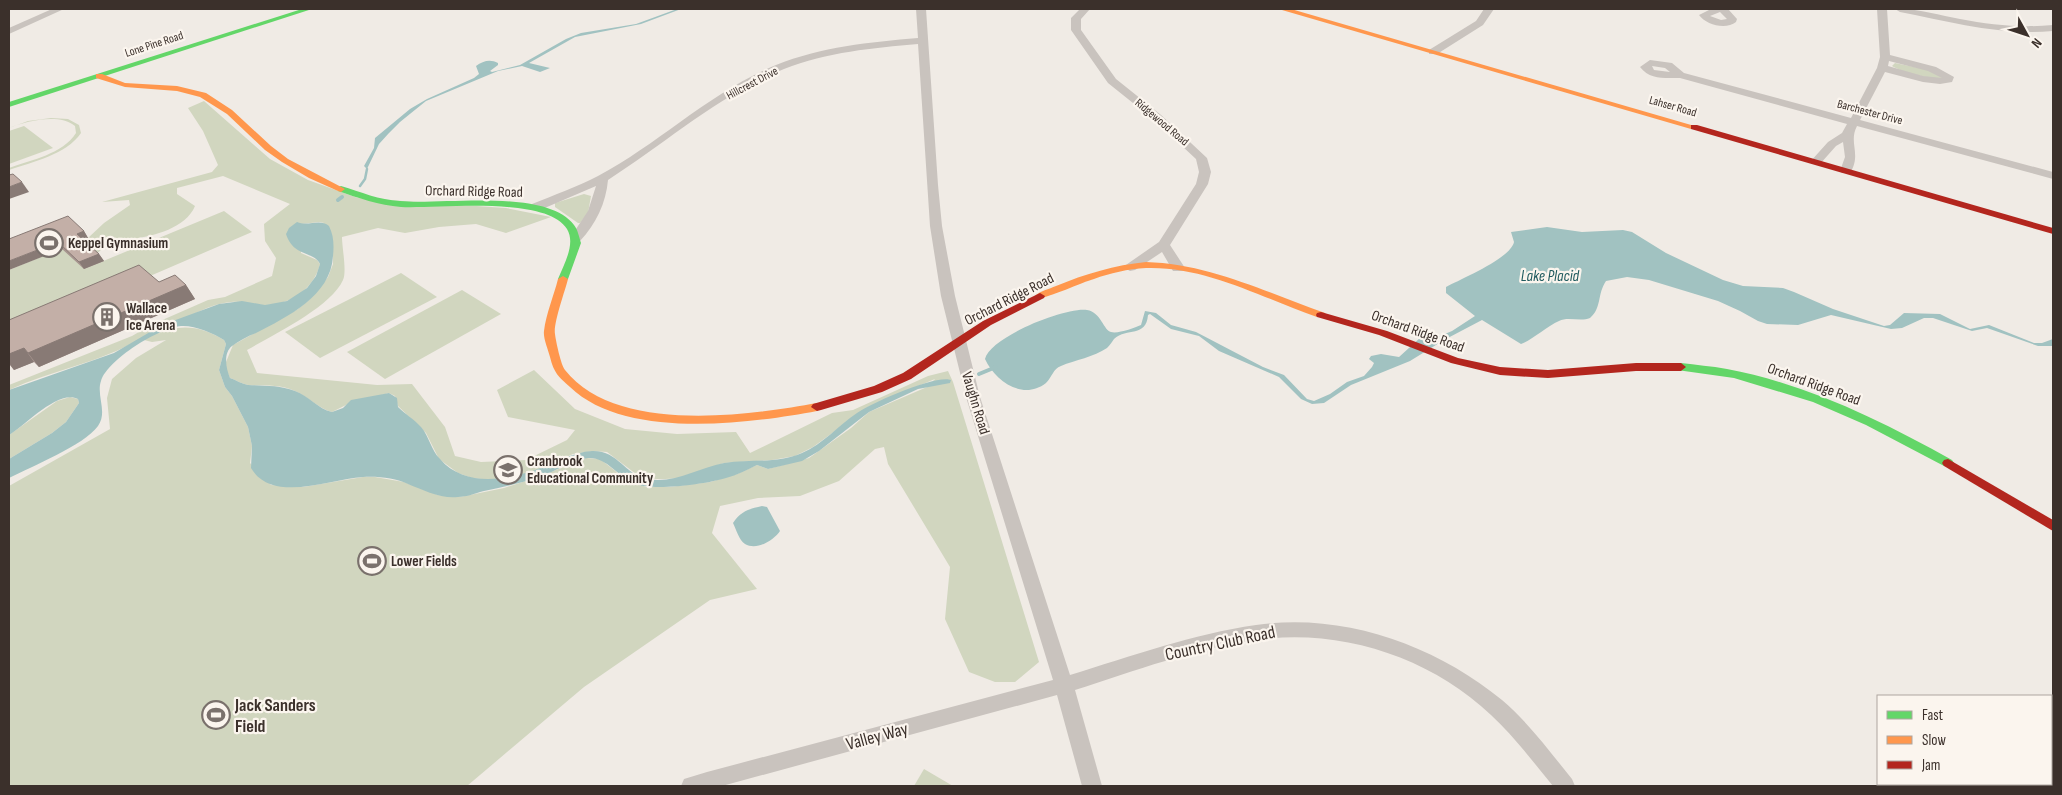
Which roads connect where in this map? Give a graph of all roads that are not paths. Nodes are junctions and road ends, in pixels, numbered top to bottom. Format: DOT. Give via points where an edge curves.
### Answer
graph roads {
  1 [pos="59,9"];
  2 [pos="308,9"];
  3 [pos="921,9"];
  4 [pos="1085,9"];
  5 [pos="1284,9"];
  6 [pos="1489,9"];
  7 [pos="1719,9"];
  8 [pos="1723,9"];
  9 [pos="1882,9"];
  10 [pos="1900,9"];
  11 [pos="2053,28"];
  12 [pos="9,31"];
  13 [pos="923,41"];
  14 [pos="1433,52"];
  15 [pos="1884,62"];
  16 [pos="1680,75"];
  17 [pos="100,76"];
  18 [pos="9,106"];
  19 [pos="1853,121"];
  20 [pos="1847,135"];
  21 [pos="1816,162"];
  22 [pos="1846,171"];
  23 [pos="2053,176"];
  24 [pos="602,179"];
  25 [pos="536,207"];
  26 [pos="2053,231"];
  27 [pos="576,238"];
  28 [pos="1164,245"];
  29 [pos="1130,267"];
  30 [pos="1178,268"];
  31 [pos="959,342"];
  32 [pos="2053,526"];
  33 [pos="1064,685"];
  34 [pos="691,786"];
  35 [pos="1092,786"];
  36 [pos="1565,786"];
  1 -- 12 [label="street"];
  2 -- 17 [label="street, Lone Pine Road"];
  3 -- 13 [label="street, Vaughn Road"];
  4 -- 28 [label="street, Ridgewood Road" via="1076,18 1076,30 1102,68 1119,87 1201,158 1205,172 1202,184"];
  5 -- 14 [label="street, Lahser Road"];
  6 -- 14 [label="street" via="1480,24"];
  7 -- 8 [label="street" via="1704,15 1720,23 1731,22"];
  9 -- 15 [label="street"];
  10 -- 11 [label="street" via="1990,26"];
  13 -- 24 [label="street, Hillcrest Drive" via="838,50 779,68 703,111"];
  13 -- 31 [label="street, Vaughn Road" via="936,226"];
  14 -- 21 [label="street, Lahser Road"];
  15 -- 15 [label="street" via="1932,80 1948,80 1949,77 1932,68"];
  15 -- 19 [label="street"];
  16 -- 19 [label="street, Barchester Drive"];
  17 -- 18 [label="street, Lone Pine Road"];
  17 -- 25 [label="street, Orchard Ridge Road" via="117,85 168,86 201,93 292,166 366,196 419,205"];
  19 -- 20 [label="street"];
  19 -- 23 [label="street, Barchester Drive"];
  20 -- 21 [label="street" via="1832,144"];
  20 -- 22 [label="street" via="1850,157"];
  21 -- 22 [label="street, Lahser Road"];
  22 -- 26 [label="street, Lahser Road"];
  24 -- 25 [label="street, Hillcrest Drive"];
  24 -- 27 [label="street" via="600,194 586,228"];
  25 -- 27 [label="street, Orchard Ridge Road" via="562,219"];
  27 -- 31 [label="street, Orchard Ridge Road" via="572,257 550,311 547,333 550,354 561,375 573,387 593,400 628,413 663,419 706,420 824,406 892,384"];
  28 -- 29 [label="street, Ridgewood Road"];
  28 -- 30 [label="street"];
  29 -- 30 [label="street, Orchard Ridge Road"];
  29 -- 31 [label="street, Orchard Ridge Road" via="1050,292 987,323"];
  30 -- 32 [label="street, Orchard Ridge Road" via="1224,280 1462,363 1510,372 1559,374 1635,366 1682,367 1763,381 1822,400 1886,429"];
  31 -- 33 [label="street, Vaughn Road"];
  33 -- 34 [label="street, Valley Way"];
  33 -- 35 [label="street, Vaughn Road"];
  33 -- 36 [label="street, Country Club Road" via="1158,656 1259,632 1316,631 1377,642 1428,660 1472,688 1512,723"];
}
